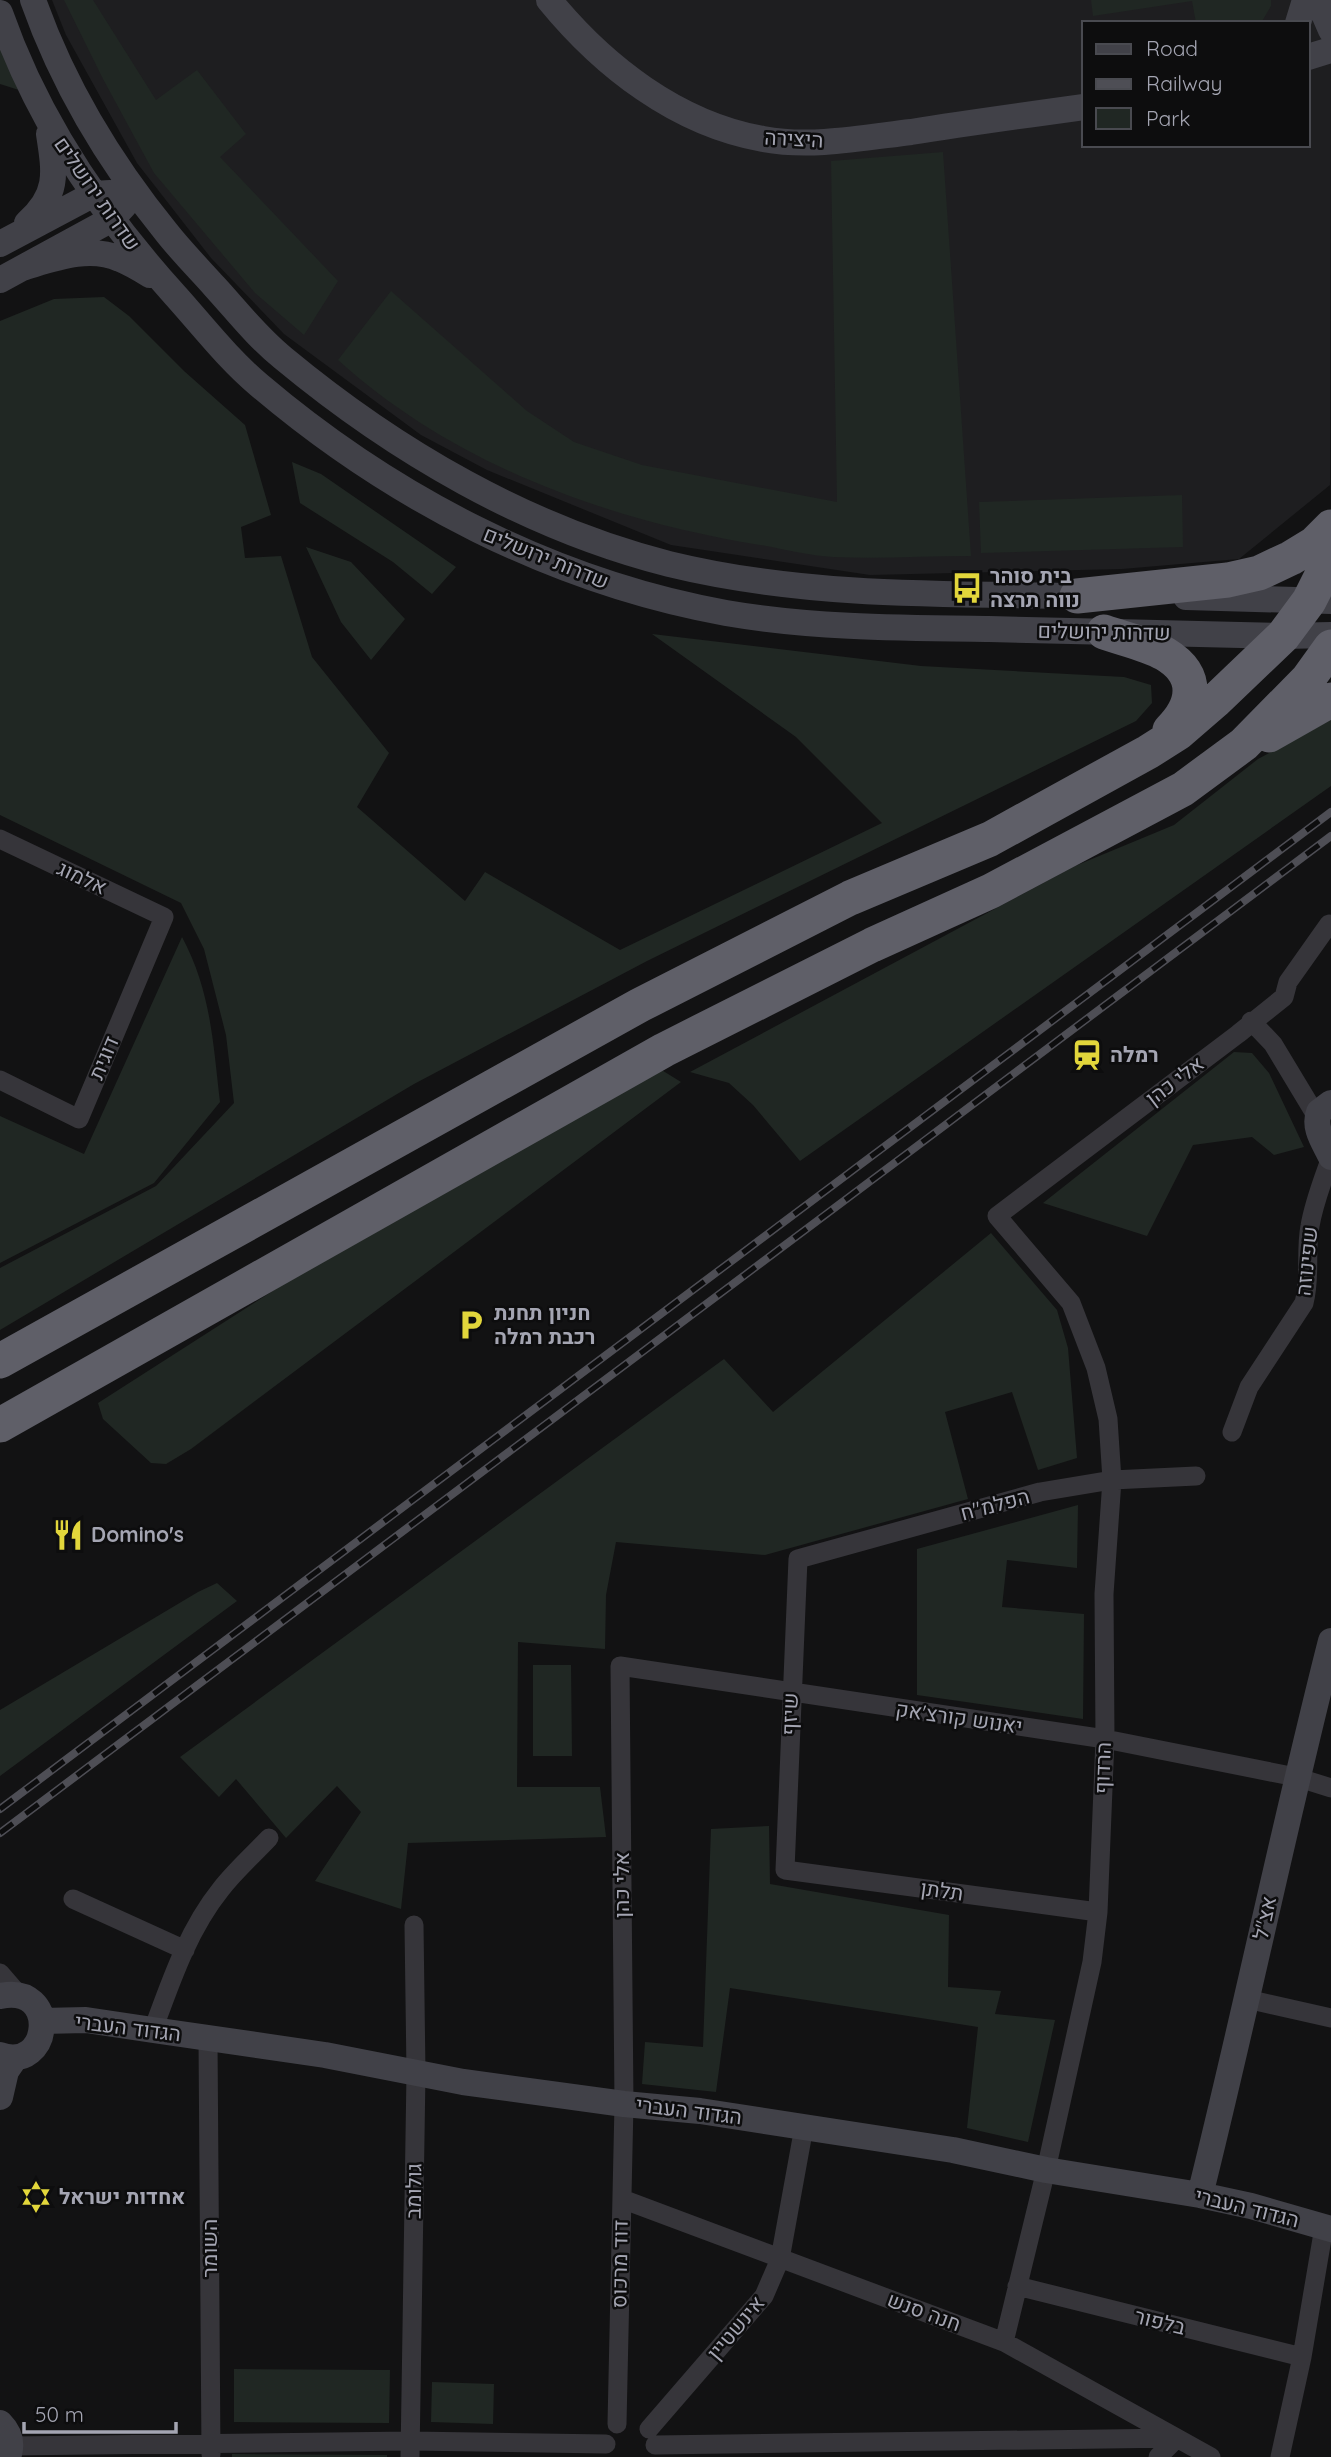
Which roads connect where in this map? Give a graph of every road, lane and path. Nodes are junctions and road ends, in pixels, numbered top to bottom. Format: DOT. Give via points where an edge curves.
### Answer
graph roads {
  1 [pos="33,0"];
  2 [pos="549,0"];
  3 [pos="1305,0"];
  4 [pos="1318,0"];
  5 [pos="0,13"];
  6 [pos="1299,21"];
  7 [pos="1331,30"];
  8 [pos="1331,50"];
  9 [pos="1310,56"];
  10 [pos="1082,107"];
  11 [pos="46,118"];
  12 [pos="136,191"];
  13 [pos="94,194"];
  14 [pos="112,219"];
  15 [pos="5,242"];
  16 [pos="11,274"];
  17 [pos="185,306"];
  18 [pos="1331,527"];
  19 [pos="1331,557"];
  20 [pos="1077,596"];
  21 [pos="1320,601"];
  22 [pos="1104,632"];
  23 [pos="1331,635"];
  24 [pos="1283,636"];
  25 [pos="1331,647"];
  26 [pos="1331,701"];
  27 [pos="1148,752"];
  28 [pos="1191,783"];
  29 [pos="0,839"];
  30 [pos="164,917"];
  31 [pos="1329,924"];
  32 [pos="1251,1021"];
  33 [pos="0,1080"];
  34 [pos="1325,1108"];
  35 [pos="1331,1157"];
  36 [pos="997,1216"];
  37 [pos="0,1361"];
  38 [pos="0,1425"];
  39 [pos="1232,1432"];
  40 [pos="1196,1476"];
  41 [pos="1112,1480"];
  42 [pos="797,1559"];
  43 [pos="1331,1641"];
  44 [pos="620,1666"];
  45 [pos="790,1693"];
  46 [pos="1105,1740"];
  47 [pos="1296,1777"];
  48 [pos="1331,1788"];
  49 [pos="269,1838"];
  50 [pos="785,1870"];
  51 [pos="73,1899"];
  52 [pos="1098,1912"];
  53 [pos="414,1925"];
  54 [pos="185,1950"];
  55 [pos="0,1973"];
  56 [pos="10,1996"];
  57 [pos="1247,1998"];
  58 [pos="1331,2018"];
  59 [pos="43,2021"];
  60 [pos="153,2029"];
  61 [pos="208,2039"];
  62 [pos="7,2057"];
  63 [pos="416,2073"];
  64 [pos="0,2097"];
  65 [pos="624,2104"];
  66 [pos="804,2127"];
  67 [pos="1046,2170"];
  68 [pos="1203,2183"];
  69 [pos="622,2199"];
  70 [pos="1327,2228"];
  71 [pos="780,2259"];
  72 [pos="1017,2286"];
  73 [pos="1004,2342"];
  74 [pos="1302,2357"];
  75 [pos="617,2424"];
  76 [pos="1177,2438"];
  77 [pos="6,2442"];
  78 [pos="652,2444"];
  79 [pos="410,2449"];
  80 [pos="211,2450"];
  81 [pos="608,2451"];
  82 [pos="1158,2457"];
  83 [pos="1212,2457"];
  84 [pos="1280,2457"];
  1 -- 12 [label="main road, שדרות ירושלים" via="58,65 105,148"];
  2 -- 10 [label="main road, היצירה" via="604,57 680,112 765,140 837,141"];
  3 -- 6 [label="main road"];
  4 -- 7 [label="main road"];
  5 -- 11 [label="main road, שדרות ירושלים"];
  8 -- 9 [label="main road"];
  11 -- 13 [label="main road, שדרות ירושלים"];
  11 -- 15 [label="main road" via="54,164 48,200"];
  12 -- 13 [label="main road"];
  12 -- 14 [label="main road"];
  12 -- 20 [label="main road, שדרות ירושלים" via="167,233 282,358 436,466 492,498 552,524 668,564 786,585 870,592"];
  13 -- 14 [label="main road, שדרות ירושלים"];
  13 -- 15 [label="main road"];
  14 -- 16 [label="main road"];
  14 -- 17 [label="main road, שדרות ירושלים"];
  16 -- 17 [label="main road" via="70,255 100,253 154,277"];
  17 -- 22 [label="main road, שדרות ירושלים" via="259,385 360,460 476,530 599,580 673,601 782,621"];
  18 -- 20 [label="highway" via="1314,544 1259,573"];
  19 -- 21 [label="highway"];
  20 -- 21 [label="main road, שדרות ירושלים"];
  21 -- 24 [label="highway"];
  22 -- 24 [label="main road, שדרות ירושלים"];
  22 -- 27 [label="highway" via="1165,654 1188,677 1188,707"];
  23 -- 24 [label="main road, שדרות ירושלים"];
  24 -- 27 [label="highway" via="1178,733"];
  25 -- 28 [label="highway" via="1273,716"];
  26 -- 28 [label="highway"];
  27 -- 37 [label="highway" via="990,839 850,898 640,1005"];
  28 -- 38 [label="highway" via="991,891 664,1050"];
  29 -- 30 [label="street, אלמוג"];
  30 -- 33 [label="street, דוגית" via="79,1118"];
  31 -- 32 [label="street, אלי כהן" via="1288,982 1284,997"];
  32 -- 34 [label="street" via="1273,1044 1302,1091"];
  32 -- 36 [label="street, אלי כהן"];
  34 -- 35 [label="main road" via="1318,1129"];
  35 -- 39 [label="street, שפינוזה" via="1309,1227 1304,1303 1249,1387"];
  36 -- 41 [label="street, הרדוף" via="1071,1303 1096,1368 1108,1419"];
  40 -- 41 [label="street, הפלמ\"ח"];
  41 -- 42 [label="street, הפלמ\"ח" via="1040,1492"];
  41 -- 46 [label="street, הרדוף" via="1104,1594"];
  42 -- 45 [label="street, שיזף"];
  43 -- 47 [label="main road, אצ\"ל"];
  44 -- 45 [label="street, יאנוש קורצ'אק"];
  44 -- 65 [label="street, אלי כהן"];
  45 -- 46 [label="street, יאנוש קורצ'אק"];
  45 -- 50 [label="street, שיזף"];
  46 -- 47 [label="street, יאנוש קורצ'אק"];
  46 -- 52 [label="street, הרדוף"];
  47 -- 48 [label="street, יאנוש קורצ'אק"];
  47 -- 57 [label="main road, אצ\"ל"];
  49 -- 54 [label="street" via="220,1890"];
  50 -- 52 [label="street, תלתן"];
  51 -- 54 [label="street"];
  52 -- 67 [label="street, הרדוף" via="1092,1962"];
  53 -- 63 [label="street, גולומב"];
  54 -- 60 [label="street"];
  55 -- 56 [label="street"];
  56 -- 59 [label="main road" via="35,2005"];
  57 -- 58 [label="street"];
  57 -- 68 [label="main road, אצ\"ל"];
  59 -- 60 [label="main road, הגדוד העברי" via="86,2020"];
  59 -- 62 [label="main road" via="39,2041 25,2055"];
  60 -- 61 [label="main road, הגדוד העברי"];
  61 -- 63 [label="main road, הגדוד העברי"];
  61 -- 80 [label="street, השומר"];
  62 -- 64 [label="main road"];
  63 -- 65 [label="main road, הגדוד העברי"];
  63 -- 79 [label="street, גולומב"];
  65 -- 66 [label="main road, הגדוד העברי"];
  65 -- 69 [label="street, דוד מרכוס"];
  66 -- 67 [label="main road, הגדוד העברי"];
  66 -- 71 [label="street, אינשטיין"];
  67 -- 68 [label="main road, הגדוד העברי"];
  67 -- 72 [label="street, הרדוף"];
  68 -- 70 [label="main road, הגדוד העברי" via="1216,2180 1251,2206"];
  69 -- 71 [label="street, חנה סנש"];
  69 -- 75 [label="street, דוד מרכוס"];
  70 -- 74 [label="street"];
  71 -- 73 [label="street, חנה סנש"];
  71 -- 78 [label="street, אינשטיין" via="764,2296"];
  72 -- 73 [label="street, הרדוף"];
  72 -- 74 [label="street, בלפור"];
  73 -- 76 [label="street, חנה סנש"];
  74 -- 84 [label="street"];
  75 -- 78 [label="street" via="635,2421"];
  75 -- 81 [label="street" via="609,2433"];
  76 -- 78 [label="street"];
  76 -- 82 [label="street"];
  76 -- 83 [label="street, חנה סנש"];
  77 -- 80 [label="street"];
  79 -- 80 [label="street"];
  79 -- 81 [label="street"];
}
